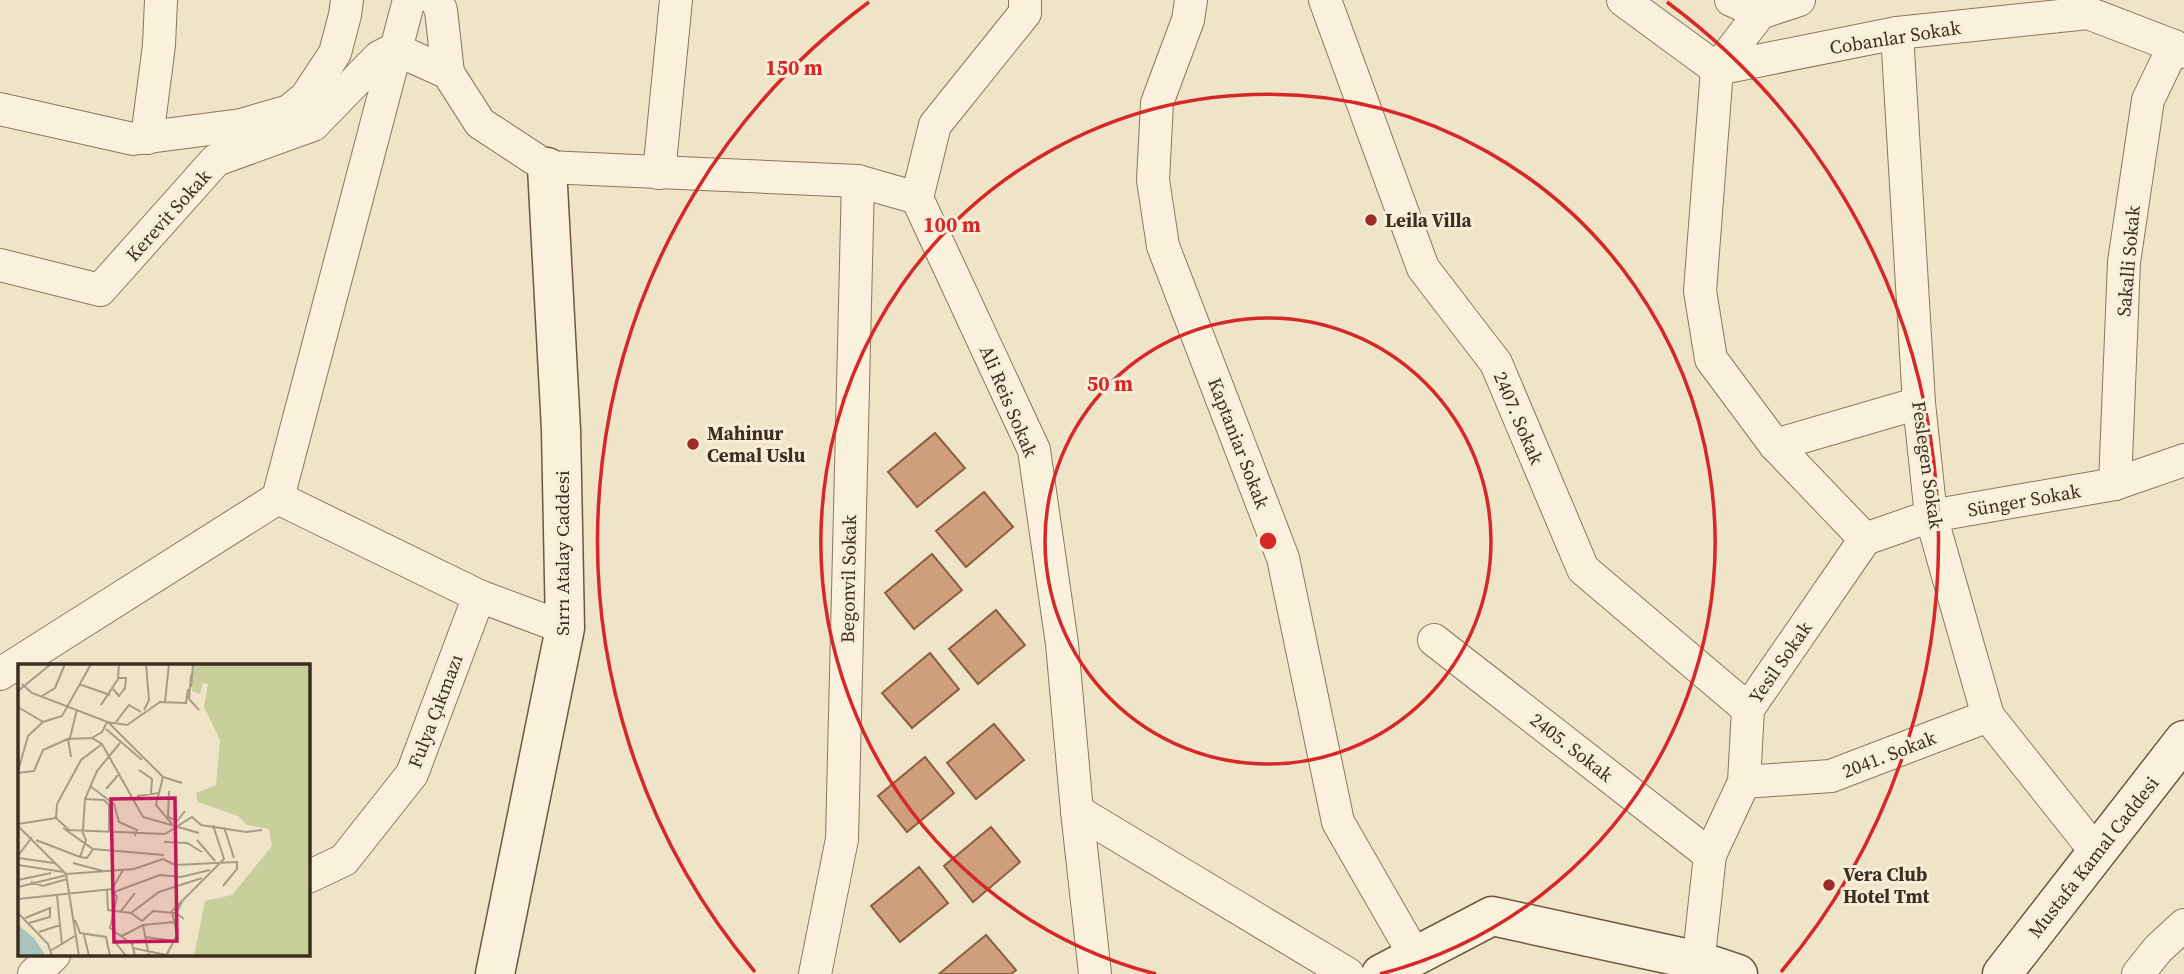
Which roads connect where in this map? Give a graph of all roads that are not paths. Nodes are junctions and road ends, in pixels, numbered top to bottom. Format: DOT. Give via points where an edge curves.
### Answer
graph roads {
  1 [pos="161,0"];
  2 [pos="347,0"];
  3 [pos="409,0"];
  4 [pos="436,0"];
  5 [pos="676,0"];
  6 [pos="698,0"];
  7 [pos="1025,0"];
  8 [pos="1191,0"];
  9 [pos="1325,0"];
  10 [pos="1623,0"];
  11 [pos="1731,0"];
  12 [pos="1799,0"];
  13 [pos="1760,13"];
  14 [pos="1897,33"];
  15 [pos="673,34"];
  16 [pos="395,49"];
  17 [pos="2179,49"];
  18 [pos="1717,69"];
  19 [pos="448,73"];
  20 [pos="0,109"];
  21 [pos="147,138"];
  22 [pos="547,167"];
  23 [pos="659,173"];
  24 [pos="858,181"];
  25 [pos="917,198"];
  26 [pos="0,265"];
  27 [pos="1919,403"];
  28 [pos="1775,445"];
  29 [pos="2184,460"];
  30 [pos="2115,484"];
  31 [pos="278,498"];
  32 [pos="1931,516"];
  33 [pos="1865,539"];
  34 [pos="479,596"];
  35 [pos="565,628"];
  36 [pos="1434,640"];
  37 [pos="0,674"];
  38 [pos="1748,709"];
  39 [pos="1988,716"];
  40 [pos="2184,740"];
  41 [pos="1744,782"];
  42 [pos="1077,811"];
  43 [pos="2096,853"];
  44 [pos="1710,855"];
  45 [pos="310,876"];
  46 [pos="2184,925"];
  47 [pos="53,956"];
  48 [pos="1415,956"];
  49 [pos="1698,967"];
  50 [pos="34,974"];
  51 [pos="495,974"];
  52 [pos="816,974"];
  53 [pos="1095,974"];
  54 [pos="1348,974"];
  55 [pos="1381,974"];
  56 [pos="1738,974"];
  57 [pos="2002,974"];
  58 [pos="2138,974"];
  1 -- 21 [label="street"];
  2 -- 21 [label="street" via="334,53 306,97 289,111 241,125"];
  3 -- 16 [label="street"];
  4 -- 19 [label="street"];
  5 -- 15 [label="street"];
  6 -- 15 [label="street"];
  7 -- 25 [label="street" via="1025,13 935,125"];
  8 -- 48 [label="street, Kaptaniar Sokak" via="1157,103 1153,180 1163,246 1283,558 1338,821"];
  9 -- 38 [label="street, 2407. Sokak" via="1423,268 1496,362 1583,569"];
  10 -- 18 [label="street"];
  11 -- 13 [label="street"];
  12 -- 13 [label="street"];
  13 -- 18 [label="street"];
  14 -- 17 [label="street, Cobanlar Sokak" via="2088,13"];
  14 -- 18 [label="street, Cobanlar Sokak"];
  14 -- 27 [label="street, Feslegen Sokak"];
  15 -- 23 [label="street"];
  16 -- 19 [label="street"];
  16 -- 26 [label="street, Kerevit Sokak" via="379,57 313,125 216,160 100,290"];
  16 -- 31 [label="street"];
  17 -- 30 [label="street, Sakalli Sokak" via="2148,100 2124,262"];
  18 -- 28 [label="street" via="1700,291 1711,359"];
  19 -- 22 [label="street" via="480,123"];
  20 -- 21 [label="street" via="133,139"];
  22 -- 23 [label="street"];
  22 -- 35 [label="street, Sırrı Atalay Caddesi" via="561,430"];
  23 -- 24 [label="street"];
  24 -- 25 [label="street"];
  24 -- 52 [label="street, Begonvil Sokak" via="842,839"];
  25 -- 42 [label="street, Ali Reis Sokak" via="1034,450 1062,644"];
  27 -- 28 [label="street"];
  27 -- 32 [label="street, Feslegen Sokak"];
  28 -- 33 [label="street"];
  29 -- 30 [label="street, Sünger Sokak"];
  30 -- 32 [label="street, Sünger Sokak"];
  31 -- 34 [label="street"];
  31 -- 37 [label="street"];
  32 -- 33 [label="street, Sünger Sokak"];
  32 -- 39 [label="street, Feslegen Sokak"];
  33 -- 38 [label="street, Yesil Sokak"];
  34 -- 35 [label="street"];
  34 -- 45 [label="street, Fulya Çıkmazı" via="412,774 344,860"];
  35 -- 51 [label="street, Sırrı Atalay Caddesi"];
  36 -- 44 [label="street, 2405. Sokak"];
  38 -- 41 [label="street, Yesil Sokak"];
  39 -- 41 [label="street, 2041. Sokak" via="1831,776"];
  39 -- 43 [label="street, Feslegen Sokak"];
  40 -- 43 [label="street, Mustafa Kamal Caddesi"];
  41 -- 44 [label="street, Yesil Sokak"];
  42 -- 53 [label="street, Ali Reis Sokak"];
  42 -- 54 [label="street"];
  43 -- 57 [label="street, Mustafa Kamal Caddesi"];
  44 -- 49 [label="street, Yesil Sokak"];
  46 -- 58 [label="street"];
  47 -- 50 [label="street"];
  48 -- 49 [label="street" via="1492,916"];
  48 -- 55 [label="street"];
  49 -- 56 [label="street"];
}
